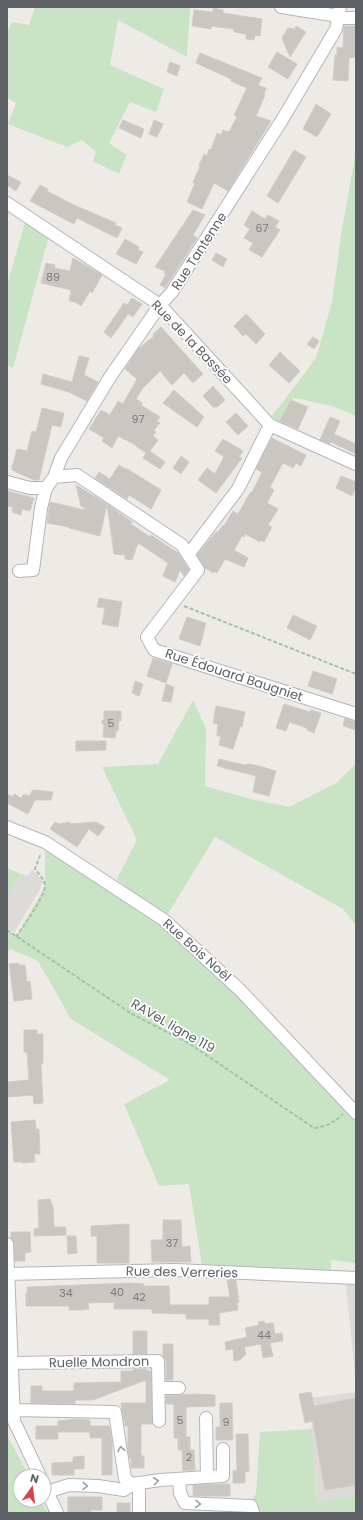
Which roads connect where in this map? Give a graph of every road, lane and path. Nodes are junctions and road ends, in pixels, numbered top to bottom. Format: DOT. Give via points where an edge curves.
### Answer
graph roads {
  1 [pos="281,7"];
  2 [pos="340,11"];
  3 [pos="356,18"];
  4 [pos="7,203"];
  5 [pos="160,305"];
  6 [pos="270,425"];
  7 [pos="356,464"];
  8 [pos="54,477"];
  9 [pos="7,482"];
  10 [pos="46,488"];
  11 [pos="188,555"];
  12 [pos="19,571"];
  13 [pos="174,602"];
  14 [pos="356,674"];
  15 [pos="356,714"];
  16 [pos="7,827"];
  17 [pos="45,842"];
  18 [pos="7,930"];
  19 [pos="16,937"];
  20 [pos="353,1110"];
  21 [pos="7,1244"];
  22 [pos="7,1274"];
  23 [pos="356,1278"];
  24 [pos="12,1363"];
  25 [pos="158,1388"];
  26 [pos="179,1388"];
  27 [pos="14,1410"];
  28 [pos="206,1418"];
  29 [pos="159,1421"];
  30 [pos="224,1449"];
  31 [pos="36,1468"];
  32 [pos="207,1477"];
  33 [pos="179,1479"];
  34 [pos="133,1484"];
  35 [pos="52,1488"];
  36 [pos="52,1502"];
  37 [pos="57,1513"];
  38 [pos="139,1513"];
  39 [pos="253,1513"];
  1 -- 2 [label="street"];
  2 -- 3 [label="street" via="343,18"];
  2 -- 5 [label="street, Rue Tantenne" via="336,28 282,120 172,292"];
  4 -- 5 [label="street, Rue de la Bassée"];
  5 -- 6 [label="street, Rue de la Bassée"];
  5 -- 8 [label="street, Rue Tantenne" via="110,378 61,458"];
  6 -- 7 [label="street, Rue de la Bassée"];
  6 -- 11 [label="street" via="238,489"];
  8 -- 10 [label="street, Rue Tantenne"];
  8 -- 11 [label="street, Rue Édouard Baugniet" via="77,475 182,544"];
  9 -- 10 [label="street" via="30,488"];
  10 -- 12 [label="street, Rue Tantenne" via="32,570"];
  11 -- 13 [label="street, Rue Édouard Baugniet" via="198,570"];
  13 -- 14 [label="path"];
  13 -- 15 [label="street, Rue Édouard Baugniet" via="147,637 154,650"];
  16 -- 17 [label="street, Rue Bois Noël"];
  17 -- 19 [label="path" via="36,869 44,880 45,887 41,898"];
  17 -- 20 [label="street, Rue Bois Noël" via="164,920 240,990"];
  18 -- 19 [label="path, RAVeL ligne 119"];
  19 -- 20 [label="path, RAVeL ligne 119" via="132,1014 190,1044 314,1128 322,1128"];
  21 -- 22 [label="street"];
  22 -- 23 [label="street, Rue des Verreries" via="175,1270"];
  22 -- 24 [label="street"];
  24 -- 25 [label="street, Ruelle Mondron" via="158,1360"];
  24 -- 27 [label="street"];
  25 -- 26 [label="street"];
  25 -- 29 [label="street, Ruelle Mondron"];
  27 -- 31 [label="street" via="14,1422"];
  34 -- 27 [label="street, one-way" via="125,1478 115,1412"];
  28 -- 32 [label="street"];
  30 -- 32 [label="street" via="223,1476"];
  32 -- 33 [label="street"];
  34 -- 33 [label="street, one-way"];
  33 -- 39 [label="street, one-way" via="180,1493 185,1504 251,1506"];
  35 -- 34 [label="street, one-way" via="69,1485 124,1490"];
  34 -- 38 [label="street" via="139,1488"];
  36 -- 37 [label="street"];
}
